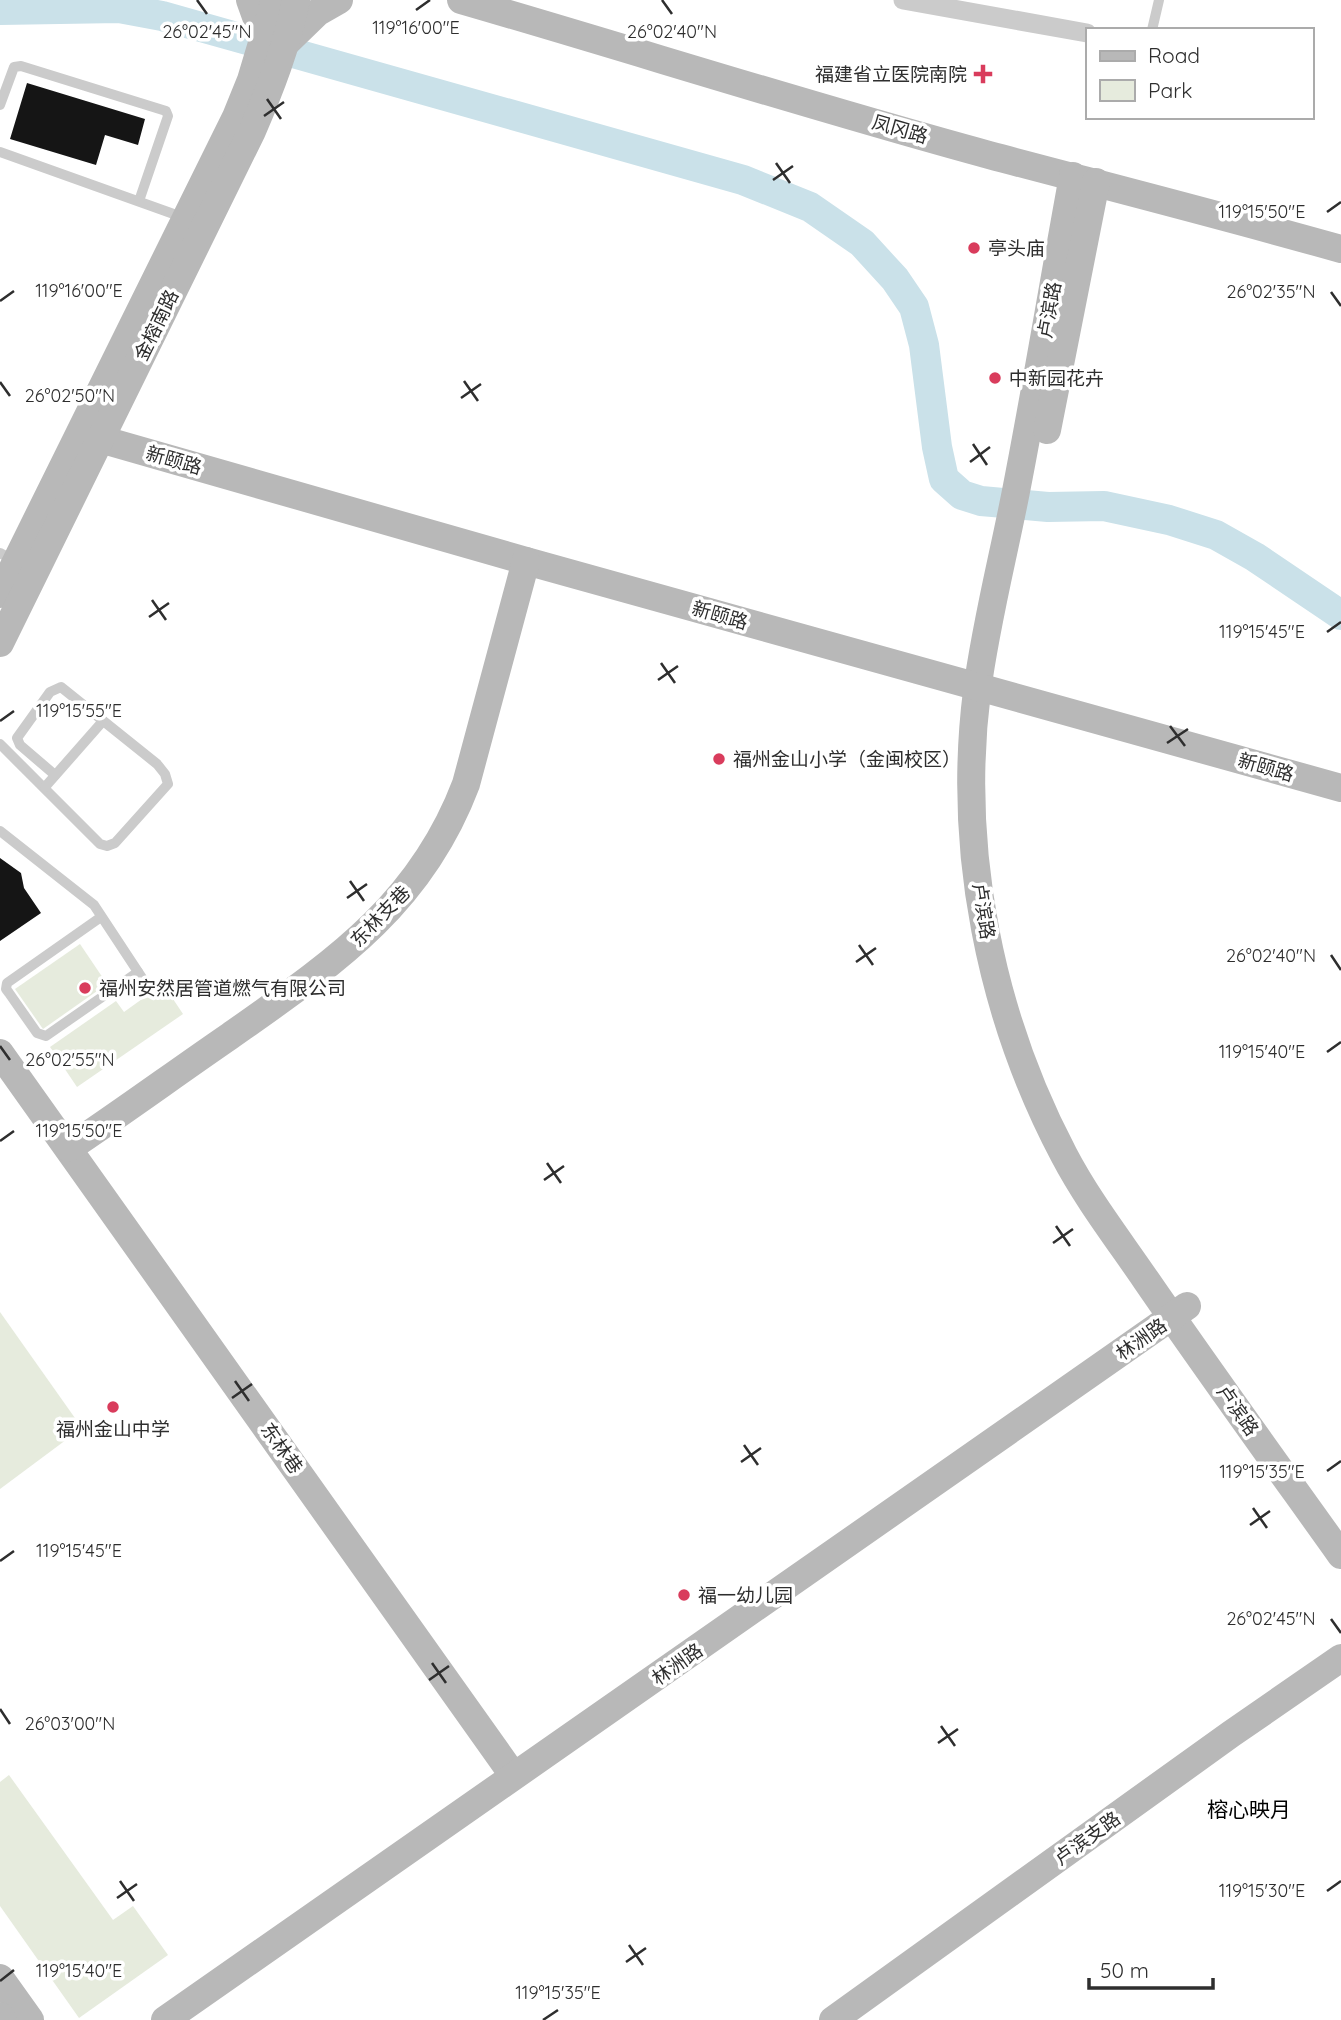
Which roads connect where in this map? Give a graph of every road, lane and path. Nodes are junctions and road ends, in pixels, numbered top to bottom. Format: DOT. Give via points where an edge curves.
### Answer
graph roads {
  1 [pos="339,0"];
  2 [pos="461,0"];
  3 [pos="903,0"];
  4 [pos="1159,0"];
  5 [pos="276,17"];
  6 [pos="1152,28"];
  7 [pos="1086,33"];
  8 [pos="261,82"];
  9 [pos="0,105"];
  10 [pos="0,152"];
  11 [pos="1084,179"];
  12 [pos="139,201"];
  13 [pos="186,218"];
  14 [pos="1341,249"];
  15 [pos="100,439"];
  16 [pos="8,557"];
  17 [pos="526,561"];
  18 [pos="0,594"];
  19 [pos="0,643"];
  20 [pos="986,689"];
  21 [pos="103,721"];
  22 [pos="0,744"];
  23 [pos="55,775"];
  24 [pos="45,787"];
  25 [pos="1341,788"];
  26 [pos="0,831"];
  27 [pos="101,917"];
  28 [pos="138,972"];
  29 [pos="148,987"];
  30 [pos="0,1053"];
  31 [pos="69,1149"];
  32 [pos="1179,1312"];
  33 [pos="1341,1525"];
  34 [pos="1341,1555"];
  35 [pos="1341,1658"];
  36 [pos="513,1775"];
  37 [pos="0,1978"];
  38 [pos="30,2020"];
  39 [pos="165,2020"];
  40 [pos="833,2020"];
  1 -- 5 [label="street" via="318,12"];
  2 -- 11 [label="street, 凤冈路" via="716,78"];
  3 -- 7 [label="street"];
  4 -- 6 [label="lane"];
  5 -- 8 [label="street, 金榕南路"];
  8 -- 13 [label="street, 金榕南路" via="236,117"];
  8 -- 15 [label="street, 金榕南路" via="252,131"];
  9 -- 12 [label="lane" via="11,72 21,66 166,111"];
  10 -- 12 [label="lane"];
  11 -- 14 [label="street, 凤冈路"];
  11 -- 20 [label="street, 卢滨路"];
  12 -- 13 [label="lane"];
  13 -- 16 [label="street, 金榕南路"];
  15 -- 17 [label="street, 新颐路"];
  15 -- 19 [label="street, 金榕南路"];
  16 -- 18 [label="street, 金榕南路"];
  17 -- 20 [label="street, 新颐路"];
  17 -- 31 [label="street, 东林支巷" via="462,794 432,855 404,893 332,961"];
  20 -- 25 [label="street, 新颐路"];
  20 -- 32 [label="street, 卢滨路" via="973,766 975,850 1001,998 1032,1088 1066,1159 1085,1191"];
  21 -- 23 [label="lane"];
  21 -- 23 [label="lane" via="61,687 50,692 17,738"];
  21 -- 24 [label="lane" via="157,764 168,784 115,843 107,846 100,845"];
  22 -- 24 [label="lane"];
  23 -- 24 [label="lane"];
  26 -- 27 [label="lane" via="94,905"];
  27 -- 28 [label="lane"];
  27 -- 28 [label="lane" via="7,983 6,989 37,1033 46,1036"];
  28 -- 29 [label="lane"];
  30 -- 31 [label="street, 东林巷"];
  31 -- 36 [label="street, 东林巷"];
  32 -- 33 [label="street"];
  32 -- 34 [label="street, 卢滨路"];
  32 -- 36 [label="street, 林洲路"];
  35 -- 40 [label="street, 卢滨支路"];
  36 -- 39 [label="street, 林洲路"];
  37 -- 38 [label="street"];
}
